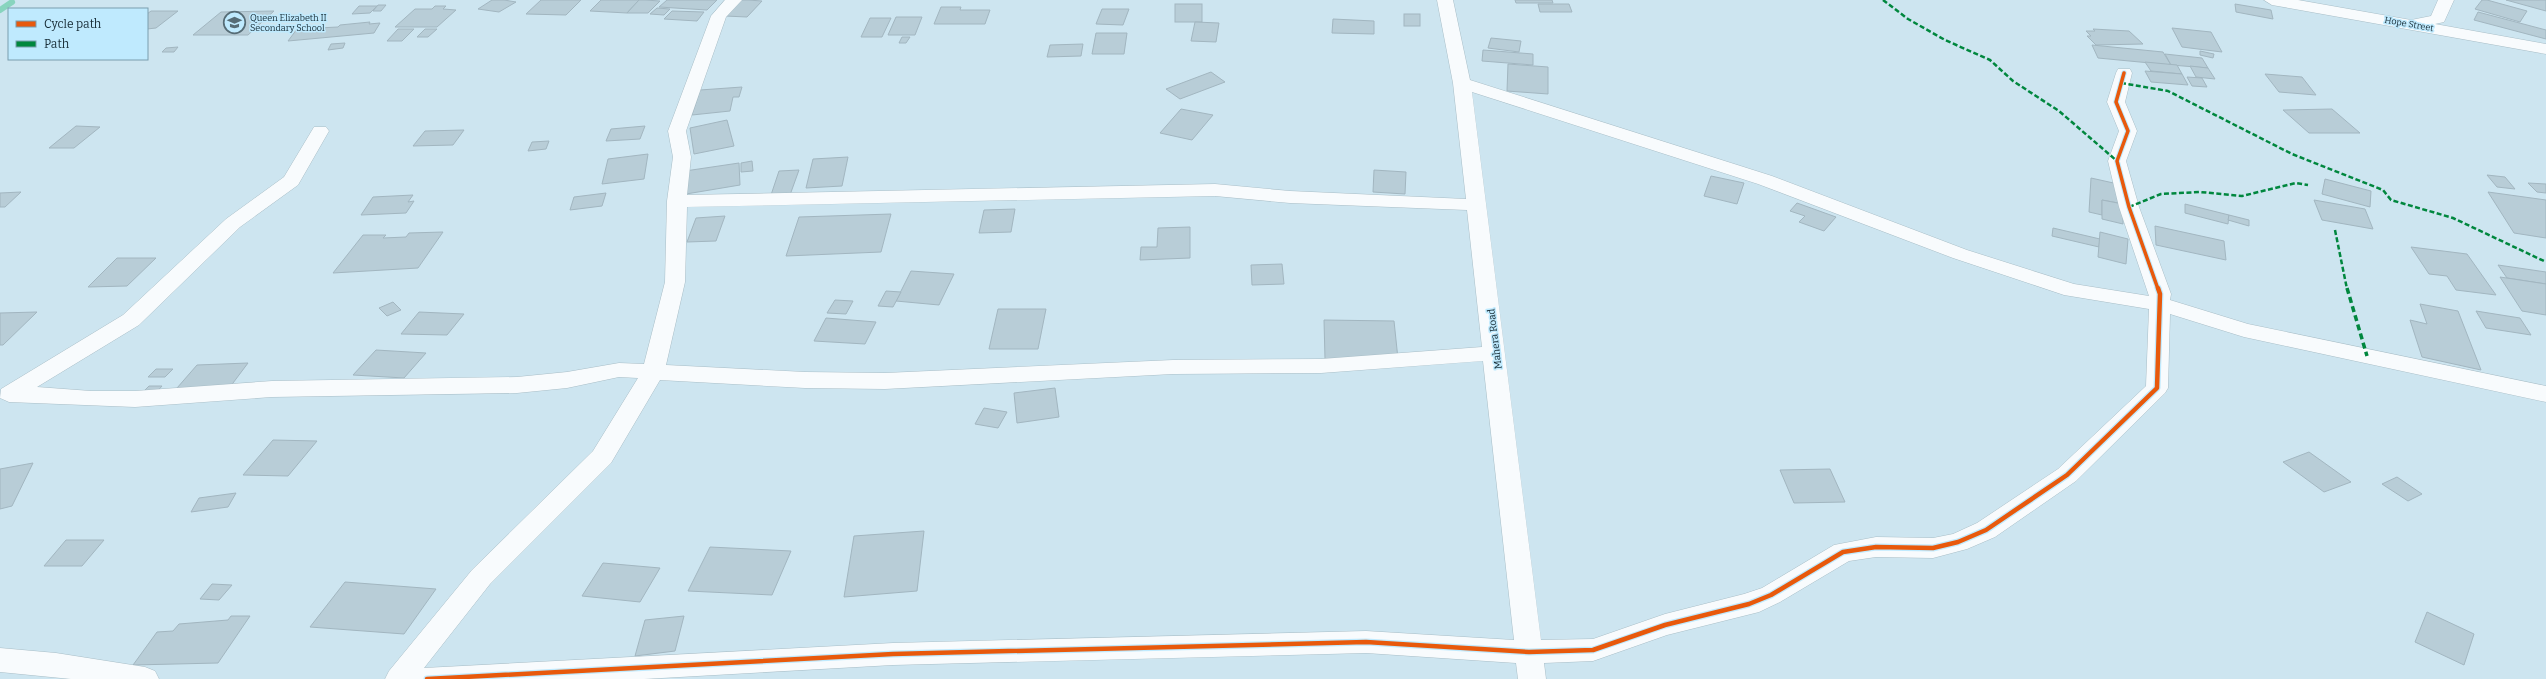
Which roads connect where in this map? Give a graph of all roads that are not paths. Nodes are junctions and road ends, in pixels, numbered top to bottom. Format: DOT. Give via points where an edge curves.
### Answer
graph roads {
  1 [pos="734,0"];
  2 [pos="1445,0"];
  3 [pos="2272,0"];
  4 [pos="2446,0"];
  5 [pos="2438,19"];
  6 [pos="2412,24"];
  7 [pos="2470,34"];
  8 [pos="2542,48"];
  9 [pos="2546,67"];
  10 [pos="2124,73"];
  11 [pos="1462,83"];
  12 [pos="320,131"];
  13 [pos="677,201"];
  14 [pos="1477,205"];
  15 [pos="2161,304"];
  16 [pos="1495,353"];
  17 [pos="653,372"];
  18 [pos="2546,394"];
  19 [pos="6,396"];
  20 [pos="1529,652"];
  21 [pos="0,660"];
  22 [pos="145,679"];
  23 [pos="399,679"];
  24 [pos="427,679"];
  25 [pos="1532,679"];
  1 -- 13 [label="street" via="719,16 677,130 682,157"];
  2 -- 11 [label="street, Mahera Road"];
  3 -- 6 [label="street, Hope Street"];
  4 -- 5 [label="street"];
  5 -- 6 [label="street"];
  5 -- 7 [label="street"];
  6 -- 7 [label="street, Hope Street"];
  7 -- 8 [label="street, Hope Street"];
  8 -- 9 [label="street"];
  10 -- 15 [label="street" via="2116,102 2128,130 2117,161 2129,207 2160,294"];
  11 -- 14 [label="street, Mahera Road"];
  11 -- 15 [label="street" via="1766,180 1960,254 2071,290"];
  12 -- 19 [label="street" via="291,181 234,223 131,320"];
  13 -- 14 [label="street" via="1215,190 1290,197"];
  13 -- 17 [label="street" via="675,282"];
  14 -- 16 [label="street, Mahera Road"];
  15 -- 18 [label="street" via="2244,330"];
  15 -- 20 [label="street" via="2157,388 2067,475 1986,530 1958,542 1933,548 1876,547 1843,552 1771,595 1749,604 1665,625 1593,650"];
  16 -- 17 [label="street" via="1321,366 1173,367 884,381"];
  16 -- 20 [label="street, Mahera Road"];
  17 -- 19 [label="street" via="619,370 567,380 517,385 272,389 135,399"];
  17 -- 23 [label="street" via="602,457 481,577"];
  20 -- 24 [label="street" via="1366,642 893,654"];
  20 -- 25 [label="street, Mahera Road"];
  21 -- 22 [label="street" via="56,665"];
}
